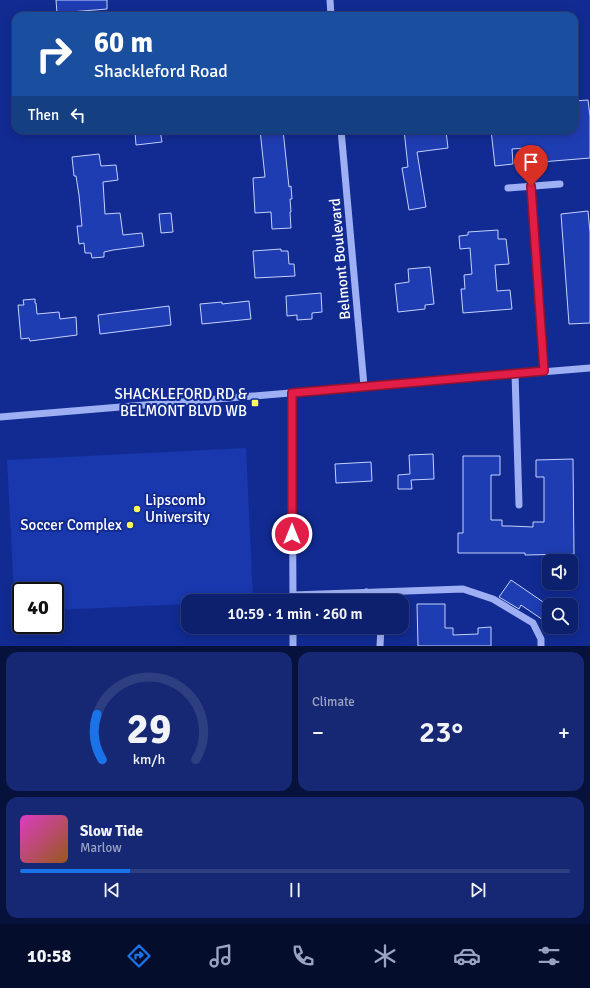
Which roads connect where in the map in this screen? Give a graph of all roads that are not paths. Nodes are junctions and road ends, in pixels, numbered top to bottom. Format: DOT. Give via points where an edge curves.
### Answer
graph roads {
  1 [pos="330,0"];
  2 [pos="331,12"];
  3 [pos="341,134"];
  4 [pos="560,184"];
  5 [pos="531,186"];
  6 [pos="508,188"];
  7 [pos="590,368"];
  8 [pos="544,371"];
  9 [pos="515,373"];
  10 [pos="364,386"];
  11 [pos="292,393"];
  12 [pos="0,411"];
  13 [pos="10,416"];
  14 [pos="0,417"];
  15 [pos="519,505"];
  16 [pos="366,592"];
  17 [pos="293,594"];
  18 [pos="342,594"];
  19 [pos="293,634"];
  20 [pos="381,634"];
  21 [pos="293,646"];
  22 [pos="380,646"];
  23 [pos="541,646"];
  1 -- 2 [label="street"];
  3 -- 10 [label="street, Belmont Boulevard"];
  4 -- 5 [label="street"];
  5 -- 6 [label="street"];
  5 -- 8 [label="street"];
  7 -- 8 [label="street"];
  8 -- 9 [label="street"];
  9 -- 10 [label="street"];
  9 -- 15 [label="street"];
  10 -- 11 [label="street"];
  11 -- 13 [label="street"];
  11 -- 17 [label="street"];
  12 -- 13 [label="street"];
  13 -- 14 [label="street"];
  16 -- 18 [label="street"];
  16 -- 23 [label="street" via="463,589 493,598 533,623 541,639"];
  19 -- 21 [label="street"];
  20 -- 22 [label="street"];
}
